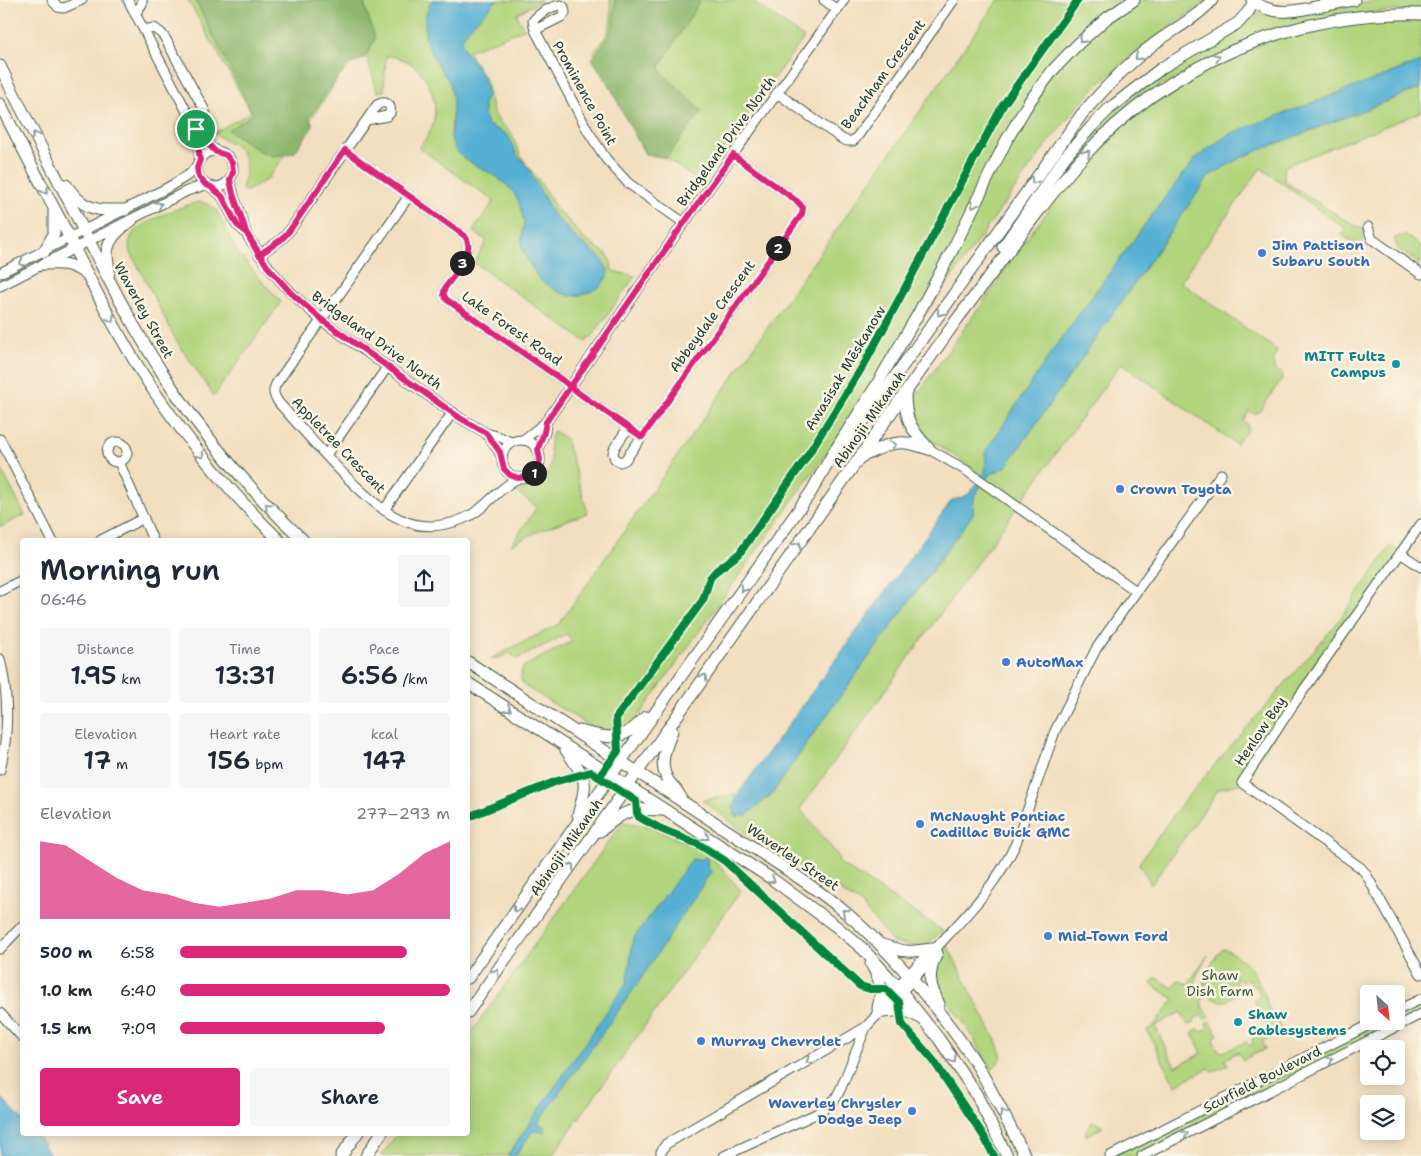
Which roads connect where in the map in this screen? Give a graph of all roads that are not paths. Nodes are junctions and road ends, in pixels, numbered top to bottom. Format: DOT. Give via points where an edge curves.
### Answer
graph roads {
  1 [pos="52,0"];
  2 [pos="82,0"];
  3 [pos="128,0"];
  4 [pos="142,0"];
  5 [pos="824,0"];
  6 [pos="844,0"];
  7 [pos="954,0"];
  8 [pos="1134,0"];
  9 [pos="1212,0"];
  10 [pos="1354,0"];
  11 [pos="1254,1"];
  12 [pos="837,10"];
  13 [pos="135,14"];
  14 [pos="1421,14"];
  15 [pos="144,30"];
  16 [pos="536,30"];
  17 [pos="0,66"];
  18 [pos="777,93"];
  19 [pos="0,104"];
  20 [pos="367,120"];
  21 [pos="196,129"];
  22 [pos="345,150"];
  23 [pos="216,152"];
  24 [pos="733,155"];
  25 [pos="199,162"];
  26 [pos="56,176"];
  27 [pos="230,180"];
  28 [pos="208,186"];
  29 [pos="409,196"];
  30 [pos="53,208"];
  31 [pos="125,210"];
  32 [pos="132,220"];
  33 [pos="684,223"];
  34 [pos="1368,227"];
  35 [pos="246,232"];
  36 [pos="87,236"];
  37 [pos="72,244"];
  38 [pos="259,255"];
  39 [pos="44,258"];
  40 [pos="0,274"];
  41 [pos="1421,274"];
  42 [pos="88,276"];
  43 [pos="108,279"];
  44 [pos="0,286"];
  45 [pos="971,302"];
  46 [pos="322,320"];
  47 [pos="388,366"];
  48 [pos="570,386"];
  49 [pos="905,393"];
  50 [pos="453,412"];
  51 [pos="546,422"];
  52 [pos="628,428"];
  53 [pos="486,433"];
  54 [pos="642,437"];
  55 [pos="0,439"];
  56 [pos="523,440"];
  57 [pos="512,442"];
  58 [pos="538,449"];
  59 [pos="929,449"];
  60 [pos="326,455"];
  61 [pos="502,457"];
  62 [pos="859,458"];
  63 [pos="119,462"];
  64 [pos="504,469"];
  65 [pos="1221,474"];
  66 [pos="518,478"];
  67 [pos="811,492"];
  68 [pos="494,495"];
  69 [pos="384,510"];
  70 [pos="144,518"];
  71 [pos="1421,524"];
  72 [pos="51,538"];
  73 [pos="105,538"];
  74 [pos="152,538"];
  75 [pos="277,538"];
  76 [pos="301,538"];
  77 [pos="1400,553"];
  78 [pos="1421,567"];
  79 [pos="20,581"];
  80 [pos="0,591"];
  81 [pos="1136,591"];
  82 [pos="0,659"];
  83 [pos="470,663"];
  84 [pos="470,684"];
  85 [pos="661,704"];
  86 [pos="676,717"];
  87 [pos="570,728"];
  88 [pos="561,743"];
  89 [pos="621,761"];
  90 [pos="0,770"];
  91 [pos="638,772"];
  92 [pos="611,775"];
  93 [pos="628,786"];
  94 [pos="686,803"];
  95 [pos="665,810"];
  96 [pos="575,826"];
  97 [pos="590,838"];
  98 [pos="20,928"];
  99 [pos="880,944"];
  100 [pos="0,949"];
  101 [pos="862,949"];
  102 [pos="935,950"];
  103 [pos="1421,974"];
  104 [pos="470,975"];
  105 [pos="911,976"];
  106 [pos="900,988"];
  107 [pos="1421,999"];
  108 [pos="1405,1007"];
  109 [pos="470,1009"];
  110 [pos="879,1012"];
  111 [pos="0,1013"];
  112 [pos="1421,1014"];
  113 [pos="925,1020"];
  114 [pos="950,1026"];
  115 [pos="866,1027"];
  116 [pos="1360,1030"];
  117 [pos="20,1035"];
  118 [pos="355,1136"];
  119 [pos="379,1136"];
  120 [pos="1006,1155"];
  121 [pos="342,1156"];
  122 [pos="366,1156"];
  123 [pos="661,1156"];
  124 [pos="724,1156"];
  125 [pos="1025,1156"];
  126 [pos="1110,1156"];
  127 [pos="1142,1156"];
  1 -- 2 [label="street" via="64,8"];
  3 -- 13 [label="street"];
  4 -- 13 [label="street"];
  5 -- 12 [label="street"];
  6 -- 12 [label="street, Bridgeland Drive North"];
  7 -- 18 [label="street, Beachham Crescent" via="853,141 842,138"];
  8 -- 67 [label="main road, Abinojii Mikanah, one-way" via="1107,18 1078,44 1029,102 917,316"];
  9 -- 67 [label="main road, one-way" via="1132,62 1082,114"];
  10 -- 11 [label="main road" via="1290,12 1272,11"];
  11 -- 45 [label="main road" via="1238,23 1163,67 1092,126 1053,173 987,269"];
  12 -- 18 [label="street, Bridgeland Drive North"];
  13 -- 15 [label="street"];
  45 -- 14 [label="main road, Abinojii Mikanah, one-way" via="1081,159 1158,91 1222,55 1292,29 1357,16"];
  15 -- 21 [label="street"];
  15 -- 21 [label="street" via="154,28 165,38 205,111 205,119"];
  16 -- 33 [label="street, Prominence Point" via="606,159 628,183"];
  26 -- 17 [label="main road, Waverley Street, one-way"];
  18 -- 24 [label="street, Bridgeland Drive North"];
  19 -- 30 [label="main road, one-way"];
  20 -- 22 [label="street"];
  21 -- 23 [label="street"];
  21 -- 25 [label="street"];
  22 -- 29 [label="street, Lake Forest Road"];
  22 -- 38 [label="street" via="290,230"];
  23 -- 25 [label="street" via="208,153"];
  23 -- 27 [label="street" via="226,155 232,163"];
  24 -- 33 [label="street, Bridgeland Drive North"];
  24 -- 54 [label="street, Abbeydale Crescent" via="798,202 803,208 802,214"];
  25 -- 28 [label="street" via="199,177"];
  25 -- 31 [label="street" via="183,179"];
  26 -- 31 [label="main road" via="86,205 100,210"];
  26 -- 36 [label="main road, Waverley Street"];
  27 -- 28 [label="street" via="223,185"];
  27 -- 35 [label="street, Bridgeland Drive North"];
  32 -- 28 [label="street, one-way" via="187,190"];
  28 -- 35 [label="street, Bridgeland Drive North" via="222,196 237,225"];
  29 -- 46 [label="street"];
  29 -- 48 [label="street, Lake Forest Road" via="468,240 467,255 445,288 444,297"];
  30 -- 37 [label="main road"];
  30 -- 39 [label="main road" via="54,234"];
  31 -- 36 [label="street"];
  32 -- 36 [label="street"];
  32 -- 43 [label="main road" via="114,236 109,246"];
  33 -- 48 [label="street, Bridgeland Drive North"];
  34 -- 41 [label="street" via="1372,239"];
  35 -- 38 [label="street, Bridgeland Drive North"];
  36 -- 37 [label="street"];
  36 -- 43 [label="main road, Waverley Street"];
  37 -- 39 [label="street"];
  37 -- 42 [label="main road"];
  38 -- 46 [label="street, Bridgeland Drive North" via="291,293"];
  39 -- 40 [label="street, one-way"];
  39 -- 42 [label="main road" via="67,264"];
  39 -- 44 [label="street"];
  42 -- 75 [label="main road, one-way" via="166,409 214,472"];
  76 -- 43 [label="main road, Waverley Street, one-way" via="238,473 200,426 149,352"];
  45 -- 49 [label="main road, Abinojii Mikanah"];
  46 -- 47 [label="street, Bridgeland Drive North"];
  46 -- 60 [label="street, Appletree Crescent" via="276,384 274,395"];
  47 -- 50 [label="street, Bridgeland Drive North"];
  47 -- 60 [label="street"];
  48 -- 51 [label="street, Bridgeland Drive North"];
  48 -- 52 [label="street"];
  49 -- 59 [label="main road" via="909,423"];
  49 -- 62 [label="main road, Abinojii Mikanah"];
  50 -- 53 [label="street, Bridgeland Drive North"];
  50 -- 69 [label="street"];
  51 -- 56 [label="street, Bridgeland Drive North"];
  51 -- 58 [label="street, Bridgeland Drive North"];
  52 -- 54 [label="street"];
  52 -- 54 [label="street, Abbeydale Crescent" via="613,453 620,462"];
  53 -- 57 [label="street, Bridgeland Drive North"];
  53 -- 61 [label="street, Bridgeland Drive North"];
  55 -- 72 [label="street"];
  56 -- 57 [label="street"];
  56 -- 58 [label="street"];
  57 -- 61 [label="street" via="506,446"];
  58 -- 66 [label="street" via="540,460 537,470 528,477"];
  62 -- 59 [label="main road, one-way" via="900,443"];
  59 -- 81 [label="street" via="967,472"];
  60 -- 69 [label="street, Appletree Crescent"];
  61 -- 64 [label="street"];
  86 -- 62 [label="main road, Abinojii Mikanah, one-way"];
  63 -- 70 [label="street"];
  64 -- 66 [label="street"];
  64 -- 68 [label="street, Appletree Crescent"];
  65 -- 81 [label="street"];
  66 -- 68 [label="street, Appletree Crescent"];
  67 -- 85 [label="main road, Abinojii Mikanah, one-way"];
  68 -- 69 [label="street, Appletree Crescent" via="474,514 438,526 413,524"];
  70 -- 73 [label="street"];
  70 -- 74 [label="street"];
  71 -- 77 [label="street, Henlow Bay"];
  77 -- 78 [label="street"];
  77 -- 103 [label="street, Henlow Bay" via="1242,782 1361,868"];
  79 -- 80 [label="street"];
  81 -- 102 [label="street" via="1096,649 1063,714 1009,858 979,902"];
  82 -- 90 [label="street" via="7,720"];
  83 -- 87 [label="main road, Waverley Street"];
  84 -- 88 [label="main road, one-way"];
  85 -- 87 [label="main road" via="632,730 616,737"];
  85 -- 89 [label="main road, Abinojii Mikanah"];
  86 -- 91 [label="main road, Abinojii Mikanah"];
  86 -- 94 [label="main road" via="665,751 664,771"];
  87 -- 89 [label="main road, Waverley Street"];
  88 -- 92 [label="main road"];
  88 -- 96 [label="main road" via="584,781 585,791"];
  89 -- 91 [label="main road, Waverley Street"];
  89 -- 92 [label="main road, Abinojii Mikanah"];
  91 -- 93 [label="main road, Abinojii Mikanah"];
  91 -- 94 [label="main road, Waverley Street"];
  92 -- 93 [label="main road"];
  92 -- 96 [label="main road, Abinojii Mikanah"];
  93 -- 95 [label="main road"];
  93 -- 97 [label="main road, Abinojii Mikanah"];
  99 -- 94 [label="main road, Waverley Street, one-way" via="818,891"];
  95 -- 97 [label="main road" via="626,812"];
  95 -- 101 [label="main road, one-way" via="798,897"];
  96 -- 104 [label="main road, Abinojii Mikanah, one-way"];
  109 -- 97 [label="main road, Abinojii Mikanah, one-way"];
  98 -- 100 [label="street"];
  99 -- 102 [label="main road" via="899,951"];
  99 -- 105 [label="main road, Waverley Street"];
  101 -- 106 [label="main road"];
  101 -- 110 [label="main road" via="881,984"];
  102 -- 105 [label="street"];
  102 -- 114 [label="main road" via="929,978"];
  105 -- 106 [label="street"];
  105 -- 114 [label="main road, Waverley Street"];
  106 -- 110 [label="street"];
  106 -- 113 [label="main road"];
  107 -- 108 [label="street"];
  110 -- 113 [label="main road" via="904,1010"];
  110 -- 115 [label="street"];
  111 -- 117 [label="street"];
  127 -- 112 [label="street, Scurfield Boulevard, one-way"];
  113 -- 120 [label="main road, one-way" via="975,1092"];
  125 -- 114 [label="main road, Waverley Street, one-way" via="976,1063"];
  115 -- 123 [label="street, one-way" via="666,1144"];
  115 -- 124 [label="street" via="842,1088 828,1106"];
  116 -- 126 [label="street, Scurfield Boulevard"];
  118 -- 121 [label="main road"];
  119 -- 122 [label="main road"];
}
